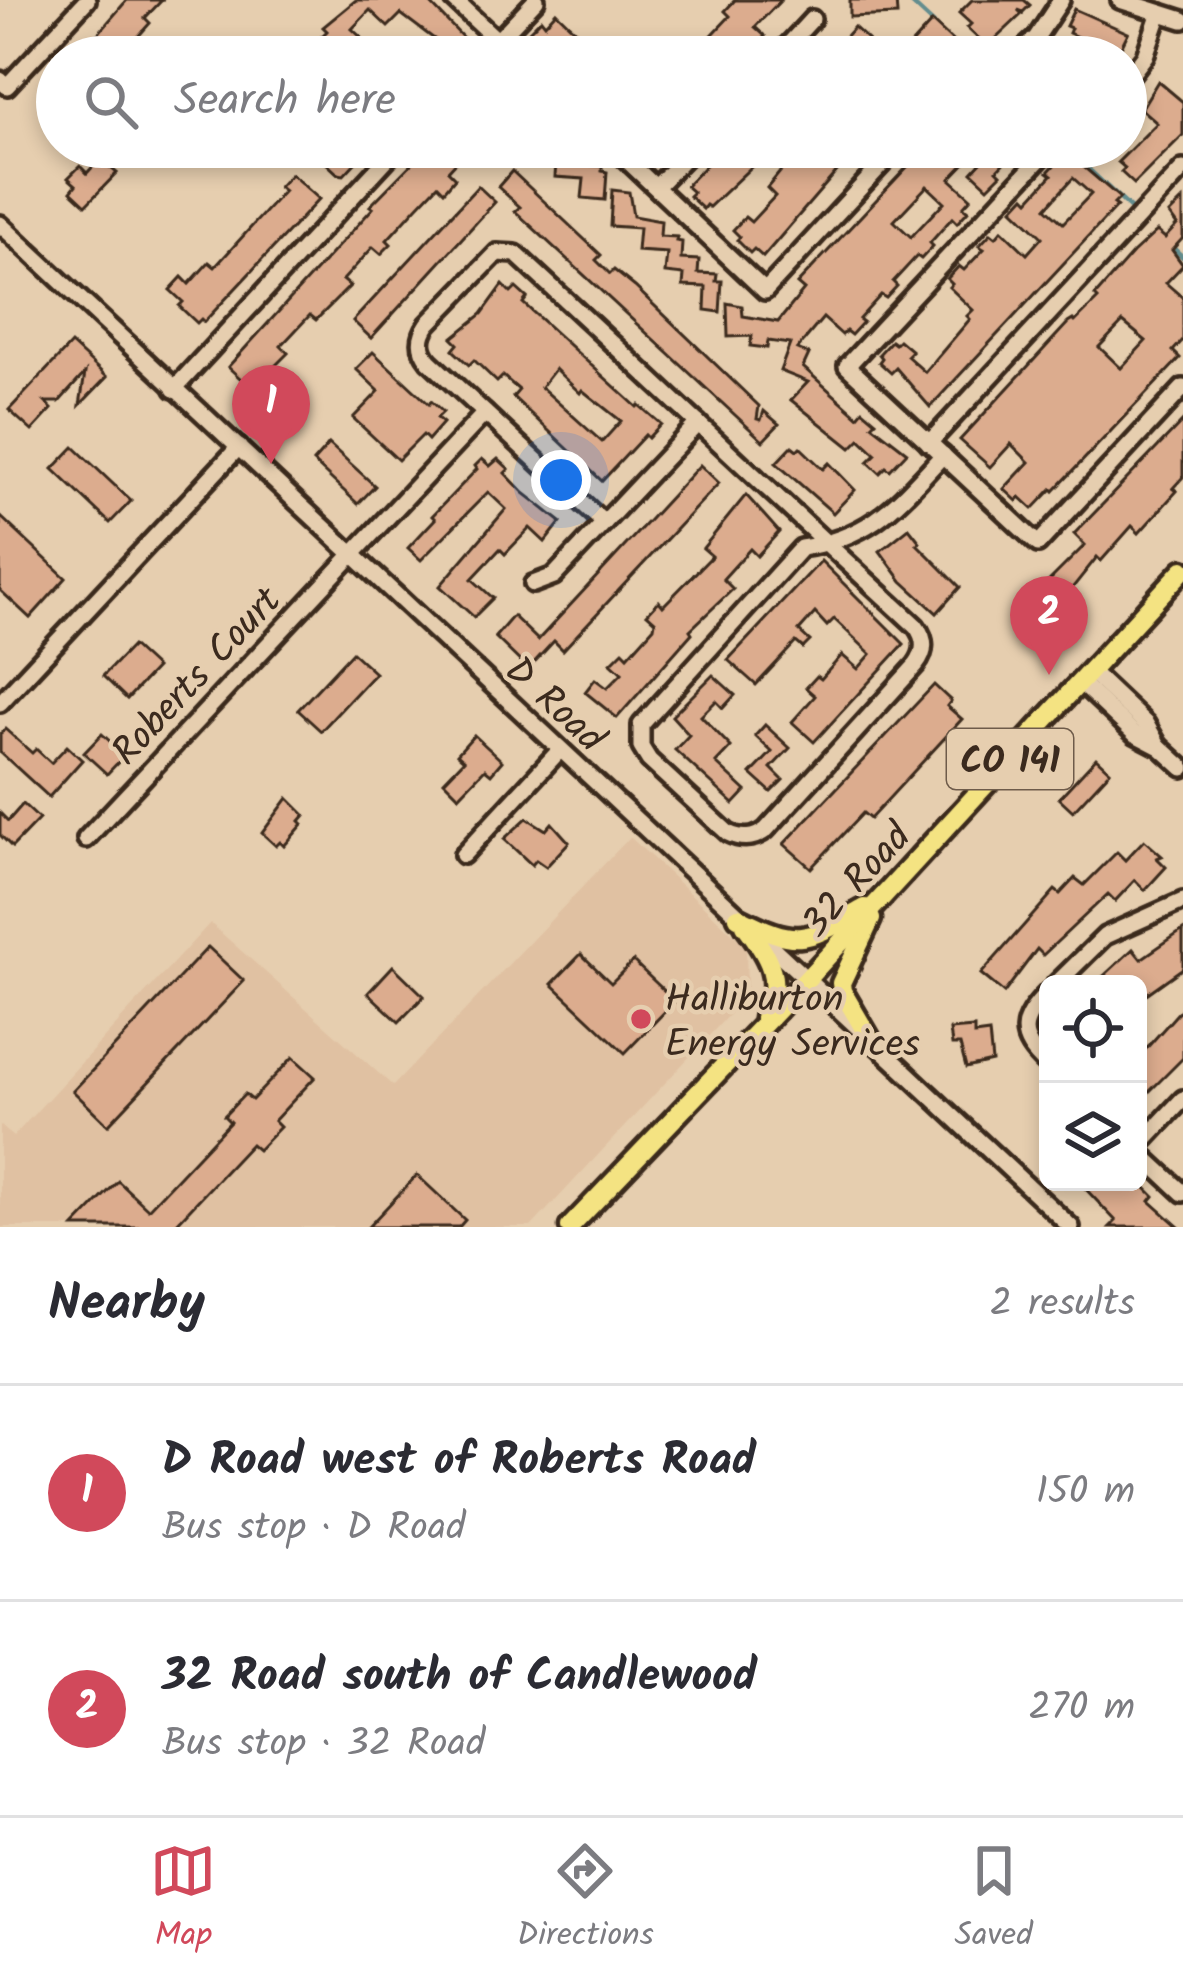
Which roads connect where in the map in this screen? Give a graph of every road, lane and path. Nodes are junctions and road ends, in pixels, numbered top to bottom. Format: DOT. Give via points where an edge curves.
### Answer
graph roads {
  1 [pos="87,0"];
  2 [pos="454,0"];
  3 [pos="536,0"];
  4 [pos="1061,0"];
  5 [pos="1120,0"];
  6 [pos="1159,15"];
  7 [pos="812,19"];
  8 [pos="1183,20"];
  9 [pos="51,36"];
  10 [pos="493,36"];
  11 [pos="503,36"];
  12 [pos="796,36"];
  13 [pos="1037,36"];
  14 [pos="36,50"];
  15 [pos="1147,50"];
  16 [pos="3,83"];
  17 [pos="378,168"];
  18 [pos="636,168"];
  19 [pos="675,168"];
  20 [pos="879,168"];
  21 [pos="1031,168"];
  22 [pos="1183,169"];
  23 [pos="656,187"];
  24 [pos="0,224"];
  25 [pos="174,388"];
  26 [pos="1183,388"];
  27 [pos="485,413"];
  28 [pos="698,423"];
  29 [pos="244,424"];
  30 [pos="251,427"];
  31 [pos="929,442"];
  32 [pos="239,447"];
  33 [pos="943,455"];
  34 [pos="604,523"];
  35 [pos="827,544"];
  36 [pos="353,558"];
  37 [pos="1183,570"];
  38 [pos="533,584"];
  39 [pos="1085,676"];
  40 [pos="0,703"];
  41 [pos="559,751"];
  42 [pos="1183,768"];
  43 [pos="86,839"];
  44 [pos="463,855"];
  45 [pos="881,899"];
  46 [pos="1183,901"];
  47 [pos="738,917"];
  48 [pos="1065,975"];
  49 [pos="806,980"];
  50 [pos="1039,1001"];
  51 [pos="752,1037"];
  52 [pos="870,1039"];
  53 [pos="1039,1058"];
  54 [pos="1183,1099"];
  55 [pos="1147,1139"];
  56 [pos="1147,1158"];
  57 [pos="1183,1193"];
  58 [pos="570,1227"];
  59 [pos="1071,1227"];
  1 -- 9 [label="street"];
  2 -- 10 [label="street"];
  3 -- 11 [label="street"];
  4 -- 13 [label="street"];
  5 -- 6 [label="street"];
  6 -- 8 [label="street"];
  6 -- 15 [label="street"];
  7 -- 12 [label="street"];
  14 -- 16 [label="street"];
  17 -- 25 [label="street"];
  18 -- 23 [label="street"];
  19 -- 23 [label="street"];
  20 -- 23 [label="street" via="765,291"];
  21 -- 31 [label="street" via="847,366"];
  22 -- 31 [label="street"];
  24 -- 25 [label="street, D Road"];
  25 -- 32 [label="street, D Road"];
  26 -- 33 [label="street" via="1038,544"];
  27 -- 28 [label="street" via="429,362 421,344 428,324 491,256 504,252 516,254"];
  27 -- 34 [label="street"];
  27 -- 36 [label="street, Roberts Court"];
  28 -- 34 [label="street"];
  28 -- 35 [label="street"];
  29 -- 30 [label="path"];
  31 -- 33 [label="street"];
  32 -- 36 [label="street, D Road"];
  32 -- 40 [label="street"];
  33 -- 35 [label="street" via="875,524"];
  34 -- 38 [label="street" via="554,576"];
  35 -- 35 [label="street" via="801,548 640,725 644,754 741,838 766,830 922,656 916,626"];
  36 -- 41 [label="street, D Road"];
  36 -- 43 [label="street, Roberts Court"];
  37 -- 39 [label="main road, 32 Road / CO 141"];
  39 -- 42 [label="street" via="1145,724"];
  39 -- 45 [label="main road, 32 Road / CO 141"];
  41 -- 44 [label="street"];
  41 -- 47 [label="street, D Road"];
  45 -- 47 [label="main road" via="793,939"];
  45 -- 49 [label="main road, 32 Road / CO 141"];
  45 -- 52 [label="main road" via="841,983"];
  46 -- 48 [label="street" via="1105,936"];
  47 -- 49 [label="street, D Road"];
  47 -- 51 [label="main road" via="775,975 773,999"];
  49 -- 51 [label="main road, 32 Road / CO 141"];
  49 -- 52 [label="street, D Road"];
  50 -- 53 [label="street" via="1024,1031"];
  51 -- 58 [label="main road, 32 Road / CO 141"];
  52 -- 59 [label="street, D Road"];
  54 -- 55 [label="street"];
  56 -- 57 [label="street"];
}
